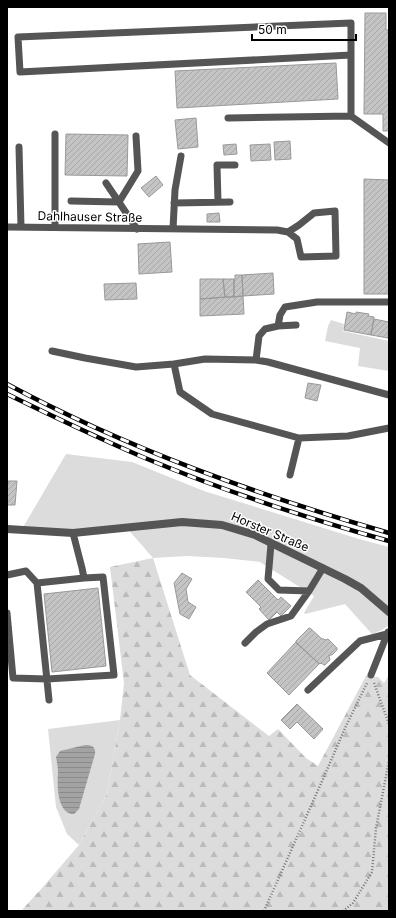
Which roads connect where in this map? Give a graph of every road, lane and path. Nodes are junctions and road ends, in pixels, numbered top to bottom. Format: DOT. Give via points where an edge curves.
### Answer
graph roads {
  1 [pos="351,55"];
  2 [pos="351,116"];
  3 [pos="228,118"];
  4 [pos="55,134"];
  5 [pos="136,136"];
  6 [pos="389,143"];
  7 [pos="19,147"];
  8 [pos="181,156"];
  9 [pos="234,165"];
  10 [pos="106,183"];
  11 [pos="71,201"];
  12 [pos="119,202"];
  13 [pos="218,202"];
  14 [pos="230,202"];
  15 [pos="174,203"];
  16 [pos="7,227"];
  17 [pos="21,227"];
  18 [pos="55,227"];
  19 [pos="137,229"];
  20 [pos="173,229"];
  21 [pos="288,232"];
  22 [pos="389,302"];
  23 [pos="296,325"];
  24 [pos="278,326"];
  25 [pos="52,351"];
  26 [pos="256,360"];
  27 [pos="174,364"];
  28 [pos="389,395"];
  29 [pos="389,428"];
  30 [pos="299,438"];
  31 [pos="290,475"];
  32 [pos="7,529"];
  33 [pos="73,533"];
  34 [pos="272,544"];
  35 [pos="323,568"];
  36 [pos="7,575"];
  37 [pos="84,578"];
  38 [pos="37,582"];
  39 [pos="309,592"];
  40 [pos="389,612"];
  41 [pos="7,613"];
  42 [pos="388,633"];
  43 [pos="245,643"];
  44 [pos="371,675"];
  45 [pos="47,679"];
  46 [pos="308,690"];
  47 [pos="49,700"];
  48 [pos="389,724"];
  49 [pos="389,762"];
  50 [pos="265,910"];
  51 [pos="343,911"];
  1 -- 1 [label="lane" via="351,23 18,37 20,72"];
  1 -- 2 [label="lane"];
  2 -- 3 [label="lane"];
  2 -- 6 [label="lane"];
  4 -- 18 [label="lane"];
  5 -- 12 [label="lane" via="138,171"];
  7 -- 17 [label="lane"];
  8 -- 15 [label="lane"];
  9 -- 13 [label="lane" via="217,165"];
  10 -- 12 [label="lane"];
  11 -- 12 [label="lane"];
  12 -- 19 [label="lane"];
  13 -- 14 [label="lane"];
  13 -- 15 [label="lane"];
  15 -- 20 [label="lane"];
  16 -- 17 [label="lane, Dahlhauser Straße"];
  17 -- 18 [label="lane, Dahlhauser Straße"];
  18 -- 19 [label="lane, Dahlhauser Straße"];
  19 -- 20 [label="lane, Dahlhauser Straße"];
  20 -- 21 [label="lane, Dahlhauser Straße"];
  21 -- 21 [label="lane" via="297,239 301,257 336,256 335,211 314,213"];
  22 -- 24 [label="lane" via="317,302 284,307"];
  23 -- 24 [label="lane"];
  24 -- 26 [label="lane" via="265,329 259,336"];
  25 -- 27 [label="lane" via="136,367"];
  26 -- 27 [label="lane" via="205,359"];
  26 -- 28 [label="lane"];
  27 -- 30 [label="lane" via="180,392 212,414"];
  29 -- 30 [label="lane" via="348,436"];
  30 -- 31 [label="lane"];
  32 -- 33 [label="street, Horster Straße"];
  33 -- 34 [label="street, Horster Straße" via="182,522 222,525 255,535"];
  33 -- 37 [label="lane"];
  34 -- 35 [label="street, Horster Straße"];
  34 -- 39 [label="lane" via="268,579 279,590"];
  35 -- 39 [label="lane"];
  35 -- 40 [label="street, Horster Straße" via="360,588"];
  36 -- 38 [label="lane" via="26,571"];
  37 -- 38 [label="lane"];
  37 -- 45 [label="lane" via="103,577 114,675"];
  38 -- 45 [label="lane"];
  39 -- 43 [label="lane" via="291,616 267,624"];
  41 -- 45 [label="lane" via="12,678"];
  42 -- 44 [label="lane"];
  42 -- 46 [label="lane" via="360,641"];
  44 -- 48 [label="path"];
  44 -- 50 [label="path"];
  45 -- 47 [label="lane"];
  49 -- 51 [label="path" via="376,828 372,872 353,903"];
}
